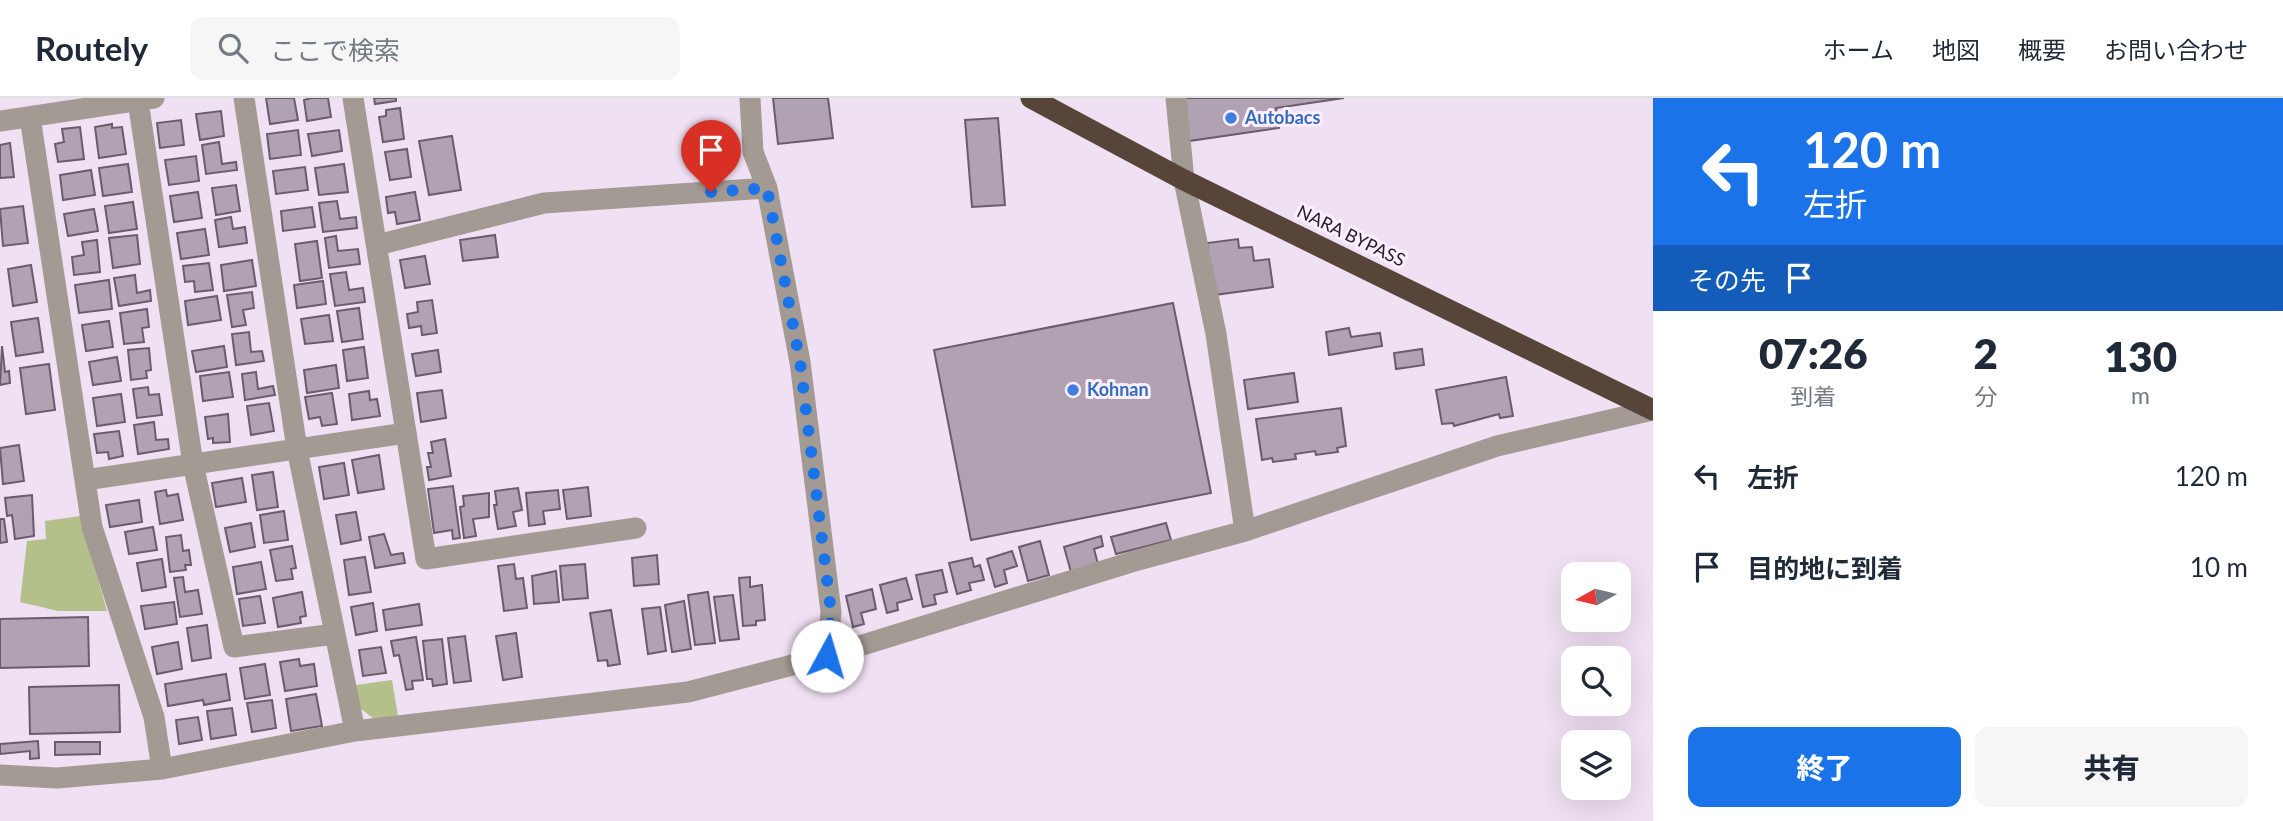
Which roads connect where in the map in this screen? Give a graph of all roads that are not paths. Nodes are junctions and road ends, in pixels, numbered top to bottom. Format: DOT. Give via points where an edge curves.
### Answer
graph roads {
  1 [pos="244,98"];
  2 [pos="354,98"];
  3 [pos="750,98"];
  4 [pos="1031,98"];
  5 [pos="1175,98"];
  6 [pos="146,99"];
  7 [pos="30,117"];
  8 [pos="0,121"];
  9 [pos="1184,180"];
  10 [pos="767,188"];
  11 [pos="377,245"];
  12 [pos="1653,410"];
  13 [pos="407,433"];
  14 [pos="297,449"];
  15 [pos="193,464"];
  16 [pos="85,480"];
  17 [pos="636,528"];
  18 [pos="1245,531"];
  19 [pos="335,634"];
  20 [pos="827,656"];
  21 [pos="355,731"];
  22 [pos="162,769"];
  23 [pos="0,775"];
  1 -- 14 [label="street"];
  2 -- 11 [label="street"];
  3 -- 10 [label="street" via="753,152"];
  4 -- 9 [label="highway, NARA BYPASS"];
  5 -- 9 [label="street"];
  6 -- 7 [label="street"];
  6 -- 15 [label="street"];
  7 -- 8 [label="street"];
  7 -- 16 [label="street"];
  9 -- 12 [label="highway, NARA BYPASS"];
  9 -- 18 [label="street" via="1216,334"];
  10 -- 11 [label="street" via="544,203"];
  10 -- 20 [label="street" via="800,362 831,612"];
  11 -- 13 [label="street"];
  12 -- 18 [label="street" via="1497,446"];
  13 -- 14 [label="street"];
  13 -- 17 [label="street" via="426,559"];
  14 -- 15 [label="street"];
  14 -- 19 [label="street"];
  15 -- 16 [label="street"];
  15 -- 19 [label="street" via="234,648"];
  16 -- 22 [label="street" via="93,527 153,718"];
  18 -- 20 [label="street"];
  19 -- 21 [label="street"];
  20 -- 21 [label="street" via="688,692"];
  21 -- 22 [label="street"];
  22 -- 23 [label="street" via="57,778"];
}
